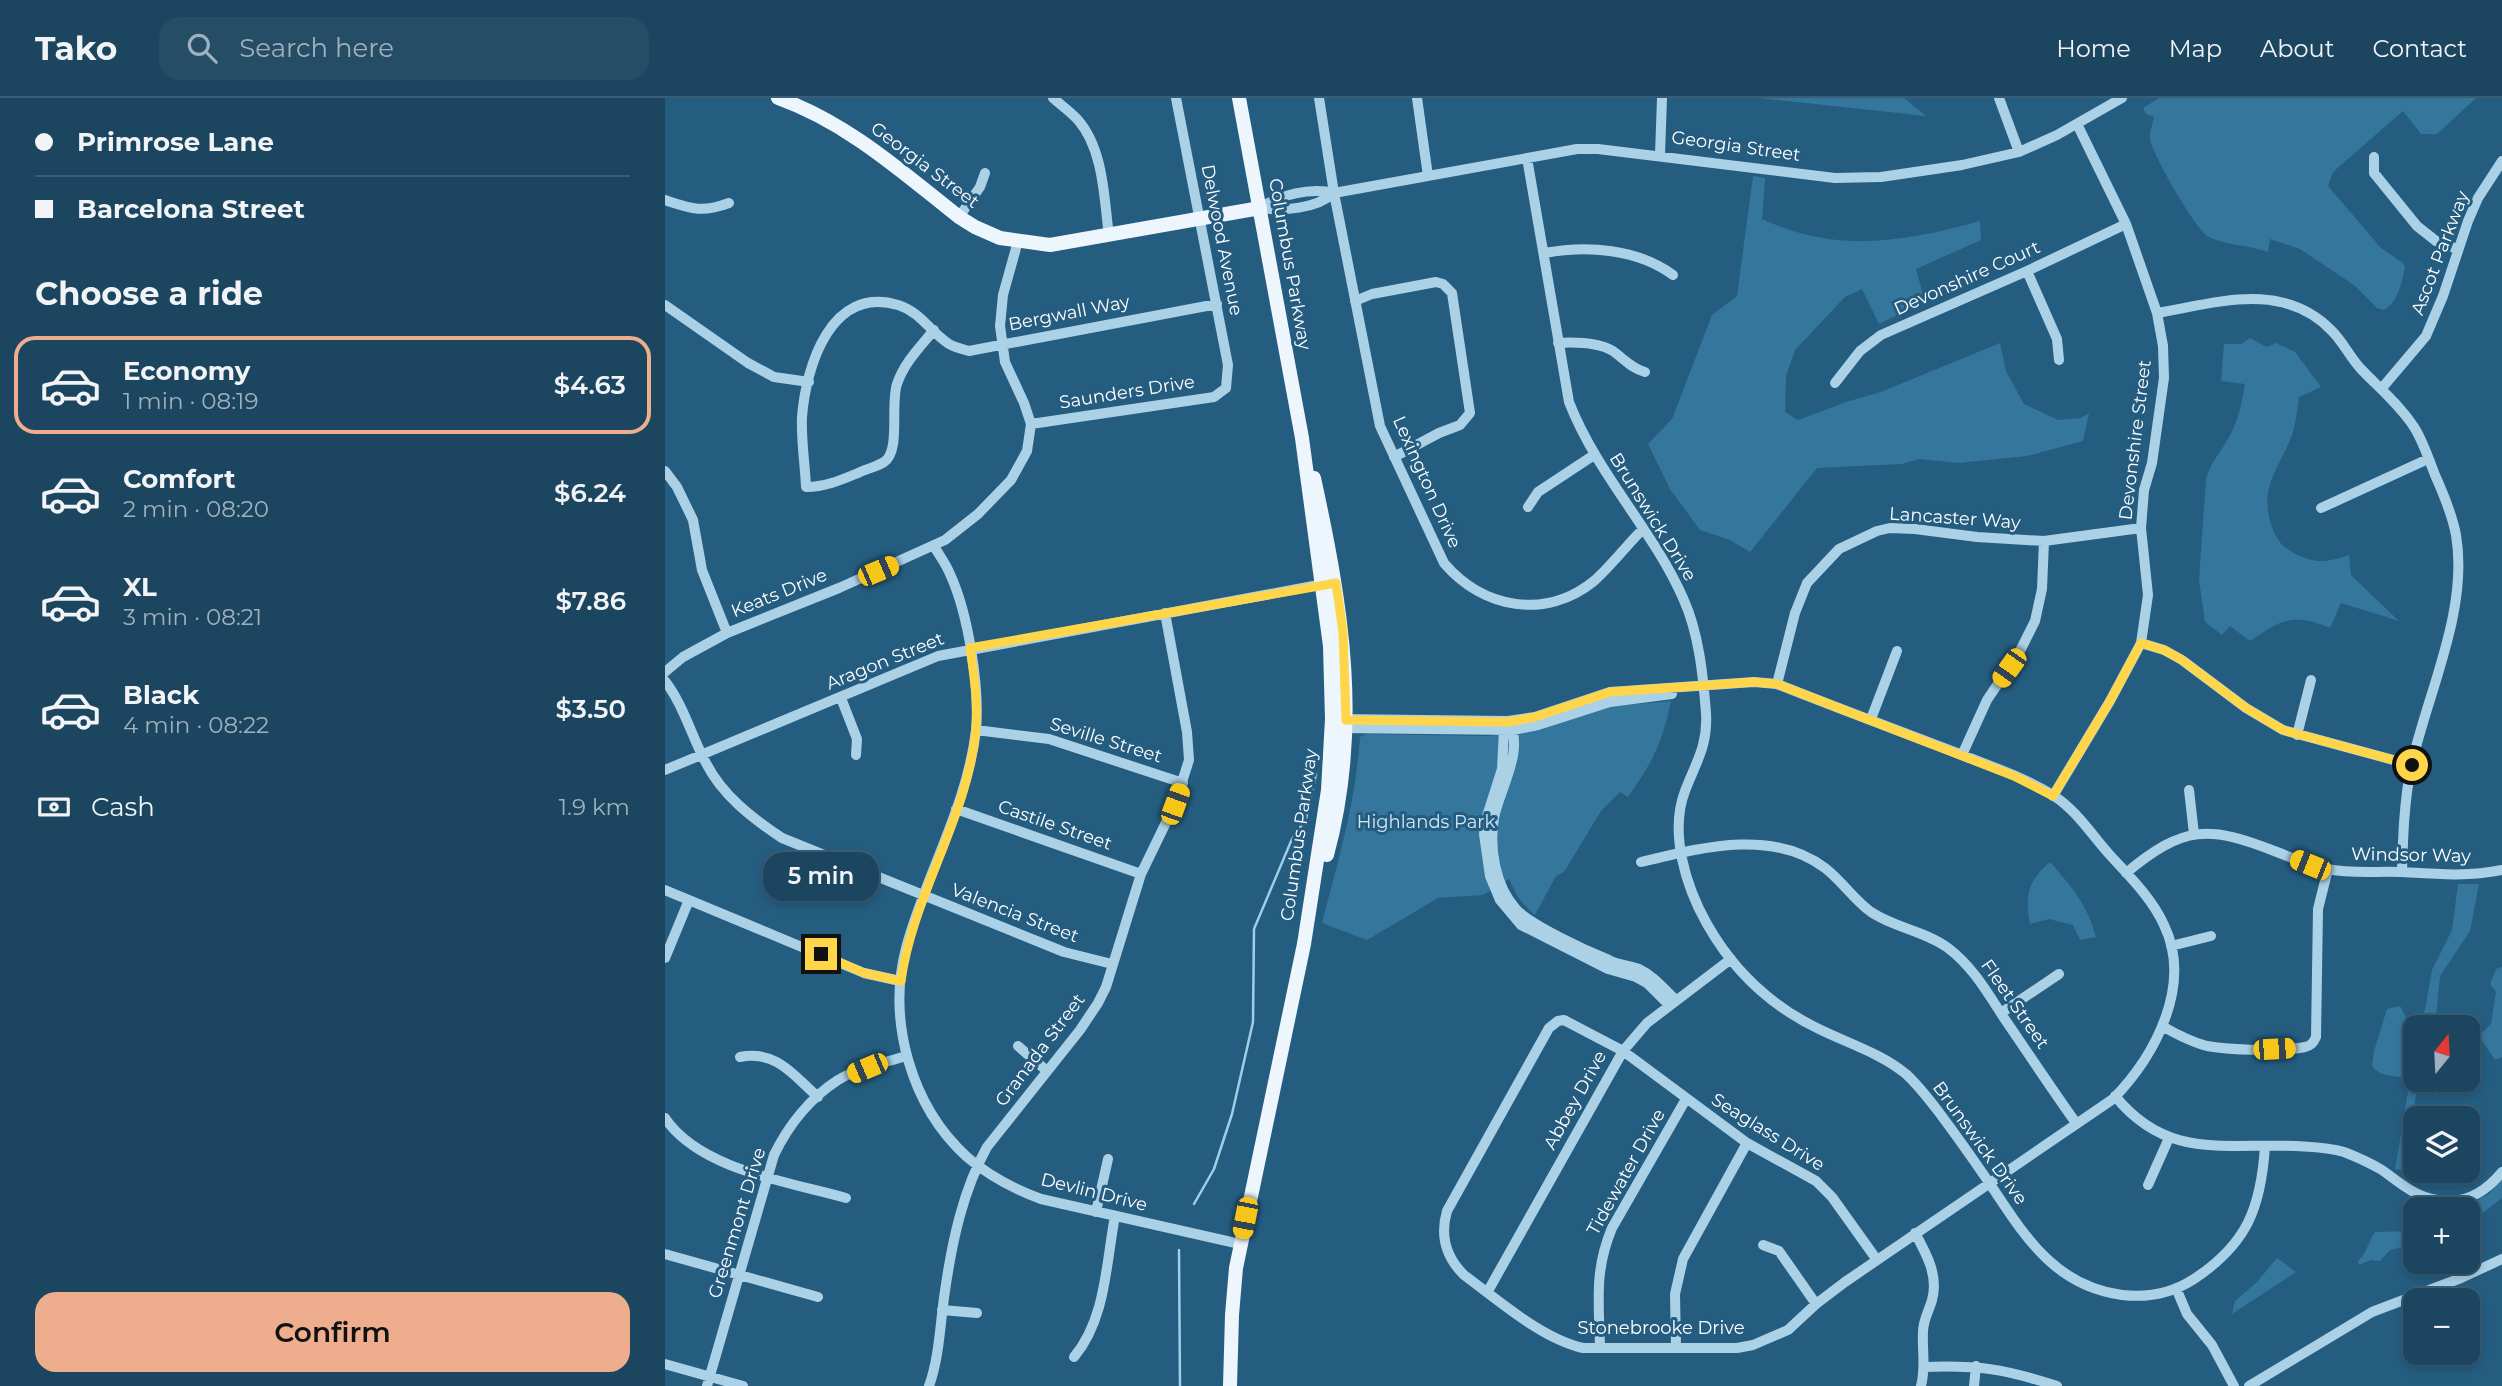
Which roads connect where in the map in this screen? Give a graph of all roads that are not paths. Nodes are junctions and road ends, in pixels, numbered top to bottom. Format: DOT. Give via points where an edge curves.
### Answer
graph roads {
  1 [pos="778,98"];
  2 [pos="1053,98"];
  3 [pos="1176,98"];
  4 [pos="1239,98"];
  5 [pos="1319,98"];
  6 [pos="1417,98"];
  7 [pos="1661,98"];
  8 [pos="1999,98"];
  9 [pos="2122,98"];
  10 [pos="2077,124"];
  11 [pos="2019,152"];
  12 [pos="1660,155"];
  13 [pos="2374,157"];
  14 [pos="1527,158"];
  15 [pos="2502,161"];
  16 [pos="985,173"];
  17 [pos="1428,176"];
  18 [pos="1333,193"];
  19 [pos="665,200"];
  20 [pos="729,203"];
  21 [pos="1260,208"];
  22 [pos="959,217"];
  23 [pos="1199,218"];
  24 [pos="2126,224"];
  25 [pos="1109,236"];
  26 [pos="1018,241"];
  27 [pos="2458,249"];
  28 [pos="1545,253"];
  29 [pos="2027,271"];
  30 [pos="1674,275"];
  31 [pos="1355,301"];
  32 [pos="1217,304"];
  33 [pos="665,305"];
  34 [pos="2157,313"];
  35 [pos="934,330"];
  36 [pos="1558,343"];
  37 [pos="1002,344"];
  38 [pos="2059,360"];
  39 [pos="1645,372"];
  40 [pos="809,382"];
  41 [pos="1835,383"];
  42 [pos="2382,387"];
  43 [pos="1226,388"];
  44 [pos="1031,424"];
  45 [pos="1594,455"];
  46 [pos="1394,457"];
  47 [pos="2428,458"];
  48 [pos="665,471"];
  49 [pos="1528,506"];
  50 [pos="2321,508"];
  51 [pos="2141,528"];
  52 [pos="1642,530"];
  53 [pos="2044,541"];
  54 [pos="934,546"];
  55 [pos="1329,583"];
  56 [pos="1165,613"];
  57 [pos="727,633"];
  58 [pos="2141,643"];
  59 [pos="970,648"];
  60 [pos="1897,652"];
  61 [pos="665,672"];
  62 [pos="2311,680"];
  63 [pos="665,681"];
  64 [pos="1777,684"];
  65 [pos="1702,686"];
  66 [pos="841,698"];
  67 [pos="1871,719"];
  68 [pos="1339,724"];
  69 [pos="1508,727"];
  70 [pos="976,730"];
  71 [pos="2298,735"];
  72 [pos="701,754"];
  73 [pos="856,755"];
  74 [pos="1962,755"];
  75 [pos="2412,765"];
  76 [pos="665,770"];
  77 [pos="1183,783"];
  78 [pos="2189,790"];
  79 [pos="2053,796"];
  80 [pos="956,809"];
  81 [pos="2194,834"];
  82 [pos="1682,852"];
  83 [pos="1641,862"];
  84 [pos="2328,869"];
  85 [pos="2502,870"];
  86 [pos="2126,873"];
  87 [pos="2402,873"];
  88 [pos="1141,874"];
  89 [pos="665,890"];
  90 [pos="925,897"];
  91 [pos="689,900"];
  92 [pos="2211,936"];
  93 [pos="2171,946"];
  94 [pos="665,958"];
  95 [pos="1731,959"];
  96 [pos="1112,964"];
  97 [pos="2059,974"];
  98 [pos="901,981"];
  99 [pos="1672,1002"];
  100 [pos="2001,1013"];
  101 [pos="2162,1026"];
  102 [pos="1018,1046"];
  103 [pos="1623,1051"];
  104 [pos="906,1056"];
  105 [pos="740,1058"];
  106 [pos="1047,1071"];
  107 [pos="2115,1096"];
  108 [pos="818,1097"];
  109 [pos="1686,1099"];
  110 [pos="665,1118"];
  111 [pos="2076,1122"];
  112 [pos="668,1132"];
  113 [pos="2169,1138"];
  114 [pos="1747,1143"];
  115 [pos="2265,1146"];
  116 [pos="1108,1159"];
  117 [pos="977,1165"];
  118 [pos="2502,1172"];
  119 [pos="768,1176"];
  120 [pos="1989,1182"];
  121 [pos="2148,1185"];
  122 [pos="846,1198"];
  123 [pos="1096,1212"];
  124 [pos="1115,1216"];
  125 [pos="1915,1233"];
  126 [pos="1240,1244"];
  127 [pos="1763,1245"];
  128 [pos="665,1254"];
  129 [pos="2502,1259"];
  130 [pos="1877,1260"];
  131 [pos="738,1274"];
  132 [pos="2176,1288"];
  133 [pos="1487,1291"];
  134 [pos="818,1297"];
  135 [pos="1816,1304"];
  136 [pos="942,1310"];
  137 [pos="977,1313"];
  138 [pos="1600,1348"];
  139 [pos="1676,1348"];
  140 [pos="1074,1357"];
  141 [pos="665,1364"];
  142 [pos="1970,1366"];
  143 [pos="1924,1367"];
  144 [pos="709,1381"];
  145 [pos="743,1386"];
  146 [pos="929,1386"];
  147 [pos="1230,1386"];
  148 [pos="1921,1386"];
  149 [pos="1974,1386"];
  150 [pos="2057,1386"];
  151 [pos="2234,1386"];
  152 [pos="2249,1386"];
  1 -- 22 [label="main road, Georgia Street" via="849,132"];
  2 -- 25 [label="street" via="1078,120 1092,144"];
  3 -- 23 [label="street, Delwood Avenue"];
  4 -- 21 [label="main road, Columbus Parkway"];
  5 -- 18 [label="street, Lexington Drive"];
  6 -- 17 [label="street"];
  7 -- 12 [label="street"];
  8 -- 11 [label="street"];
  9 -- 10 [label="street, Georgia Street"];
  10 -- 11 [label="street, Georgia Street"];
  10 -- 24 [label="street, Devonshire Street"];
  11 -- 12 [label="street, Georgia Street" via="1861,179"];
  12 -- 14 [label="street, Georgia Street" via="1577,149"];
  13 -- 27 [label="street" via="2374,173 2417,226 2436,242"];
  14 -- 17 [label="street, Georgia Street"];
  14 -- 28 [label="street, Brunswick Drive"];
  15 -- 27 [label="street, Ascot Parkway" via="2478,198"];
  16 -- 22 [label="street" via="981,187"];
  17 -- 18 [label="street, Georgia Street"];
  18 -- 21 [label="street, Georgia Street" via="1321,190 1275,198"];
  18 -- 31 [label="street, Lexington Drive"];
  19 -- 20 [label="street" via="710,210"];
  21 -- 23 [label="main road, Georgia Street"];
  21 -- 55 [label="main road, Columbus Parkway" via="1302,438 1313,472"];
  22 -- 26 [label="main road, Georgia Street" via="988,234"];
  23 -- 25 [label="main road, Georgia Street"];
  23 -- 32 [label="street, Delwood Avenue"];
  24 -- 29 [label="street, Devonshire Court"];
  24 -- 34 [label="street, Devonshire Street"];
  25 -- 26 [label="main road, Georgia Street" via="1050,245"];
  26 -- 37 [label="street" via="1003,295"];
  27 -- 42 [label="street, Ascot Parkway" via="2426,335"];
  28 -- 30 [label="street" via="1594,249 1658,264"];
  28 -- 36 [label="street, Brunswick Drive"];
  29 -- 38 [label="street" via="2057,340"];
  29 -- 41 [label="street, Devonshire Court" via="1881,335 1860,351"];
  31 -- 46 [label="street, Lexington Drive" via="1380,426"];
  31 -- 46 [label="street" via="1436,282 1452,293 1470,413 1460,425"];
  32 -- 37 [label="street, Bergwall Way"];
  32 -- 43 [label="street, Delwood Avenue" via="1229,365"];
  33 -- 40 [label="street" via="774,377"];
  34 -- 42 [label="street" via="2246,298 2278,301 2332,331 2360,368"];
  34 -- 51 [label="street, Devonshire Street" via="2165,378"];
  35 -- 37 [label="street, Bergwall Way" via="950,345 969,351"];
  35 -- 40 [label="street, Bergwall Way" via="898,305 858,305 828,328"];
  35 -- 40 [label="street, Bergwall Way" via="896,385 891,455 884,462 819,487 806,487 802,419"];
  36 -- 39 [label="street" via="1603,347"];
  36 -- 45 [label="street, Brunswick Drive" via="1569,402"];
  37 -- 44 [label="street"];
  42 -- 47 [label="street" via="2416,429"];
  43 -- 44 [label="street, Saunders Drive" via="1214,397"];
  44 -- 54 [label="street, Keats Drive" via="1027,451 1011,480 978,514"];
  45 -- 49 [label="street" via="1538,492"];
  45 -- 52 [label="street, Brunswick Drive"];
  46 -- 52 [label="street, Lexington Drive" via="1444,563 1466,584 1507,603 1538,604 1574,594"];
  47 -- 50 [label="street"];
  47 -- 75 [label="street" via="2451,518 2458,566 2449,631"];
  48 -- 57 [label="street" via="693,520 702,570"];
  51 -- 53 [label="street, Lancaster Way"];
  51 -- 58 [label="street, Devonshire Street" via="2148,595"];
  52 -- 65 [label="street, Brunswick Drive" via="1690,615"];
  53 -- 64 [label="street, Lancaster Way" via="1890,528 1857,539 1829,557 1807,583"];
  53 -- 74 [label="street" via="2035,621 1987,699"];
  54 -- 57 [label="street, Keats Drive"];
  54 -- 59 [label="street, Devlin Drive" via="957,591"];
  55 -- 56 [label="street, Aragon Street"];
  55 -- 68 [label="main road, Columbus Parkway" via="1343,632"];
  56 -- 59 [label="street, Aragon Street"];
  56 -- 77 [label="street, Granada Street" via="1189,747"];
  57 -- 61 [label="street, Keats Drive"];
  58 -- 71 [label="street" via="2182,660 2246,708"];
  58 -- 79 [label="street, Devonshire Street"];
  59 -- 66 [label="street, Aragon Street" via="938,656"];
  59 -- 70 [label="street, Devlin Drive"];
  60 -- 67 [label="street"];
  62 -- 71 [label="street"];
  63 -- 72 [label="street, Valencia Street" via="678,697"];
  64 -- 65 [label="street, Stonebrooke Drive"];
  64 -- 67 [label="street, Stonebrooke Drive"];
  65 -- 69 [label="street, Stonebrooke Drive" via="1610,692"];
  65 -- 82 [label="street, Brunswick Drive" via="1707,728 1681,803"];
  66 -- 72 [label="street, Aragon Street"];
  66 -- 73 [label="street" via="856,738"];
  67 -- 74 [label="street, Stonebrooke Drive"];
  68 -- 69 [label="street, Stonebrooke Drive"];
  68 -- 126 [label="main road, Columbus Parkway" via="1345,765 1339,810 1304,944"];
  69 -- 99 [label="street" via="1510,770 1492,837 1497,874 1507,896 1526,919 1611,962 1652,977"];
  70 -- 77 [label="street, Seville Street" via="1049,738"];
  70 -- 80 [label="street, Devlin Drive"];
  71 -- 75 [label="street"];
  72 -- 76 [label="street, Aragon Street"];
  72 -- 90 [label="street, Valencia Street" via="727,794 782,838"];
  74 -- 79 [label="street, Stonebrooke Drive"];
  75 -- 87 [label="street" via="2404,806"];
  77 -- 88 [label="street, Granada Street"];
  78 -- 81 [label="street"];
  79 -- 86 [label="street, Stonebrooke Drive"];
  80 -- 88 [label="street, Castile Street"];
  80 -- 90 [label="street, Devlin Drive"];
  81 -- 84 [label="street, Windsor Way" via="2244,839"];
  81 -- 86 [label="street, Windsor Way" via="2167,842"];
  82 -- 83 [label="street, Fleet Street"];
  82 -- 95 [label="street, Brunswick Drive" via="1694,898"];
  82 -- 100 [label="street, Fleet Street" via="1756,844 1808,858 1825,868 1869,911 1957,955 1979,978"];
  84 -- 87 [label="street, Windsor Way"];
  84 -- 101 [label="street" via="2318,909 2313,1044 2225,1048 2195,1042"];
  85 -- 87 [label="street, Windsor Way" via="2469,875"];
  86 -- 93 [label="street, Stonebrooke Drive" via="2154,907"];
  88 -- 96 [label="street, Granada Street"];
  89 -- 91 [label="street"];
  90 -- 96 [label="street, Valencia Street" via="1064,952"];
  90 -- 98 [label="street, Devlin Drive" via="907,947"];
  91 -- 94 [label="street"];
  91 -- 98 [label="street" via="864,973"];
  92 -- 93 [label="street"];
  93 -- 101 [label="street, Stonebrooke Drive" via="2174,975"];
  95 -- 99 [label="street, Abbey Drive"];
  95 -- 120 [label="street, Brunswick Drive" via="1791,1015 1888,1061 1909,1076"];
  96 -- 106 [label="street, Granada Street" via="1098,1003"];
  97 -- 100 [label="street"];
  98 -- 104 [label="street, Devlin Drive"];
  99 -- 103 [label="street, Abbey Drive"];
  100 -- 111 [label="street, Fleet Street"];
  101 -- 107 [label="street, Stonebrooke Drive" via="2144,1060"];
  102 -- 106 [label="street"];
  103 -- 109 [label="street, Seaglass Drive"];
  103 -- 133 [label="street, Abbey Drive"];
  103 -- 133 [label="street, Stonebrooke Drive" via="1565,1020 1549,1028 1445,1218 1450,1258"];
  104 -- 108 [label="street, Greenmont Drive" via="839,1080"];
  104 -- 117 [label="street, Devlin Drive" via="920,1094 938,1123"];
  105 -- 108 [label="street" via="766,1056 778,1062"];
  106 -- 117 [label="street, Granada Street"];
  107 -- 111 [label="street, Stonebrooke Drive"];
  107 -- 113 [label="street" via="2129,1114"];
  108 -- 119 [label="street, Greenmont Drive" via="783,1136"];
  109 -- 114 [label="street, Seaglass Drive"];
  109 -- 138 [label="street, Tidewater Drive" via="1603,1251"];
  110 -- 112 [label="street"];
  111 -- 120 [label="street, Stonebrooke Drive"];
  112 -- 119 [label="street" via="717,1159"];
  113 -- 115 [label="street" via="2204,1146"];
  113 -- 121 [label="street"];
  114 -- 130 [label="street, Seaglass Drive" via="1816,1181"];
  114 -- 139 [label="street" via="1683,1259 1675,1294"];
  115 -- 118 [label="street" via="2343,1152 2430,1200 2465,1199 2486,1189"];
  115 -- 132 [label="street, Brunswick Drive" via="2259,1195 2242,1233 2218,1263"];
  116 -- 123 [label="street"];
  117 -- 123 [label="street, Devlin Drive" via="1041,1199"];
  117 -- 136 [label="street, Granada Street" via="957,1231"];
  119 -- 122 [label="street"];
  119 -- 131 [label="street, Greenmont Drive"];
  120 -- 125 [label="street, Stonebrooke Drive"];
  120 -- 132 [label="street, Brunswick Drive" via="2033,1247 2063,1273 2111,1293 2149,1297"];
  123 -- 124 [label="street, Devlin Drive"];
  124 -- 126 [label="street, Devlin Drive"];
  124 -- 140 [label="street" via="1097,1316 1086,1343"];
  125 -- 130 [label="street, Stonebrooke Drive"];
  125 -- 143 [label="street" via="1933,1274 1933,1297 1924,1323"];
  126 -- 147 [label="main road, Columbus Parkway"];
  127 -- 135 [label="street" via="1779,1251"];
  128 -- 131 [label="street"];
  129 -- 152 [label="street" via="2372,1312"];
  130 -- 135 [label="street, Stonebrooke Drive"];
  131 -- 134 [label="street"];
  131 -- 144 [label="street, Greenmont Drive"];
  132 -- 151 [label="street" via="2187,1314 2212,1345"];
  133 -- 138 [label="street, Stonebrooke Drive" via="1553,1339"];
  135 -- 139 [label="street, Stonebrooke Drive" via="1788,1330 1753,1345"];
  136 -- 137 [label="street"];
  136 -- 146 [label="street, Granada Street"];
  138 -- 139 [label="street, Stonebrooke Drive"];
  141 -- 144 [label="street"];
  142 -- 143 [label="street"];
  142 -- 149 [label="street"];
  142 -- 150 [label="street" via="2015,1372"];
  143 -- 148 [label="street"];
  144 -- 145 [label="street"];
}
